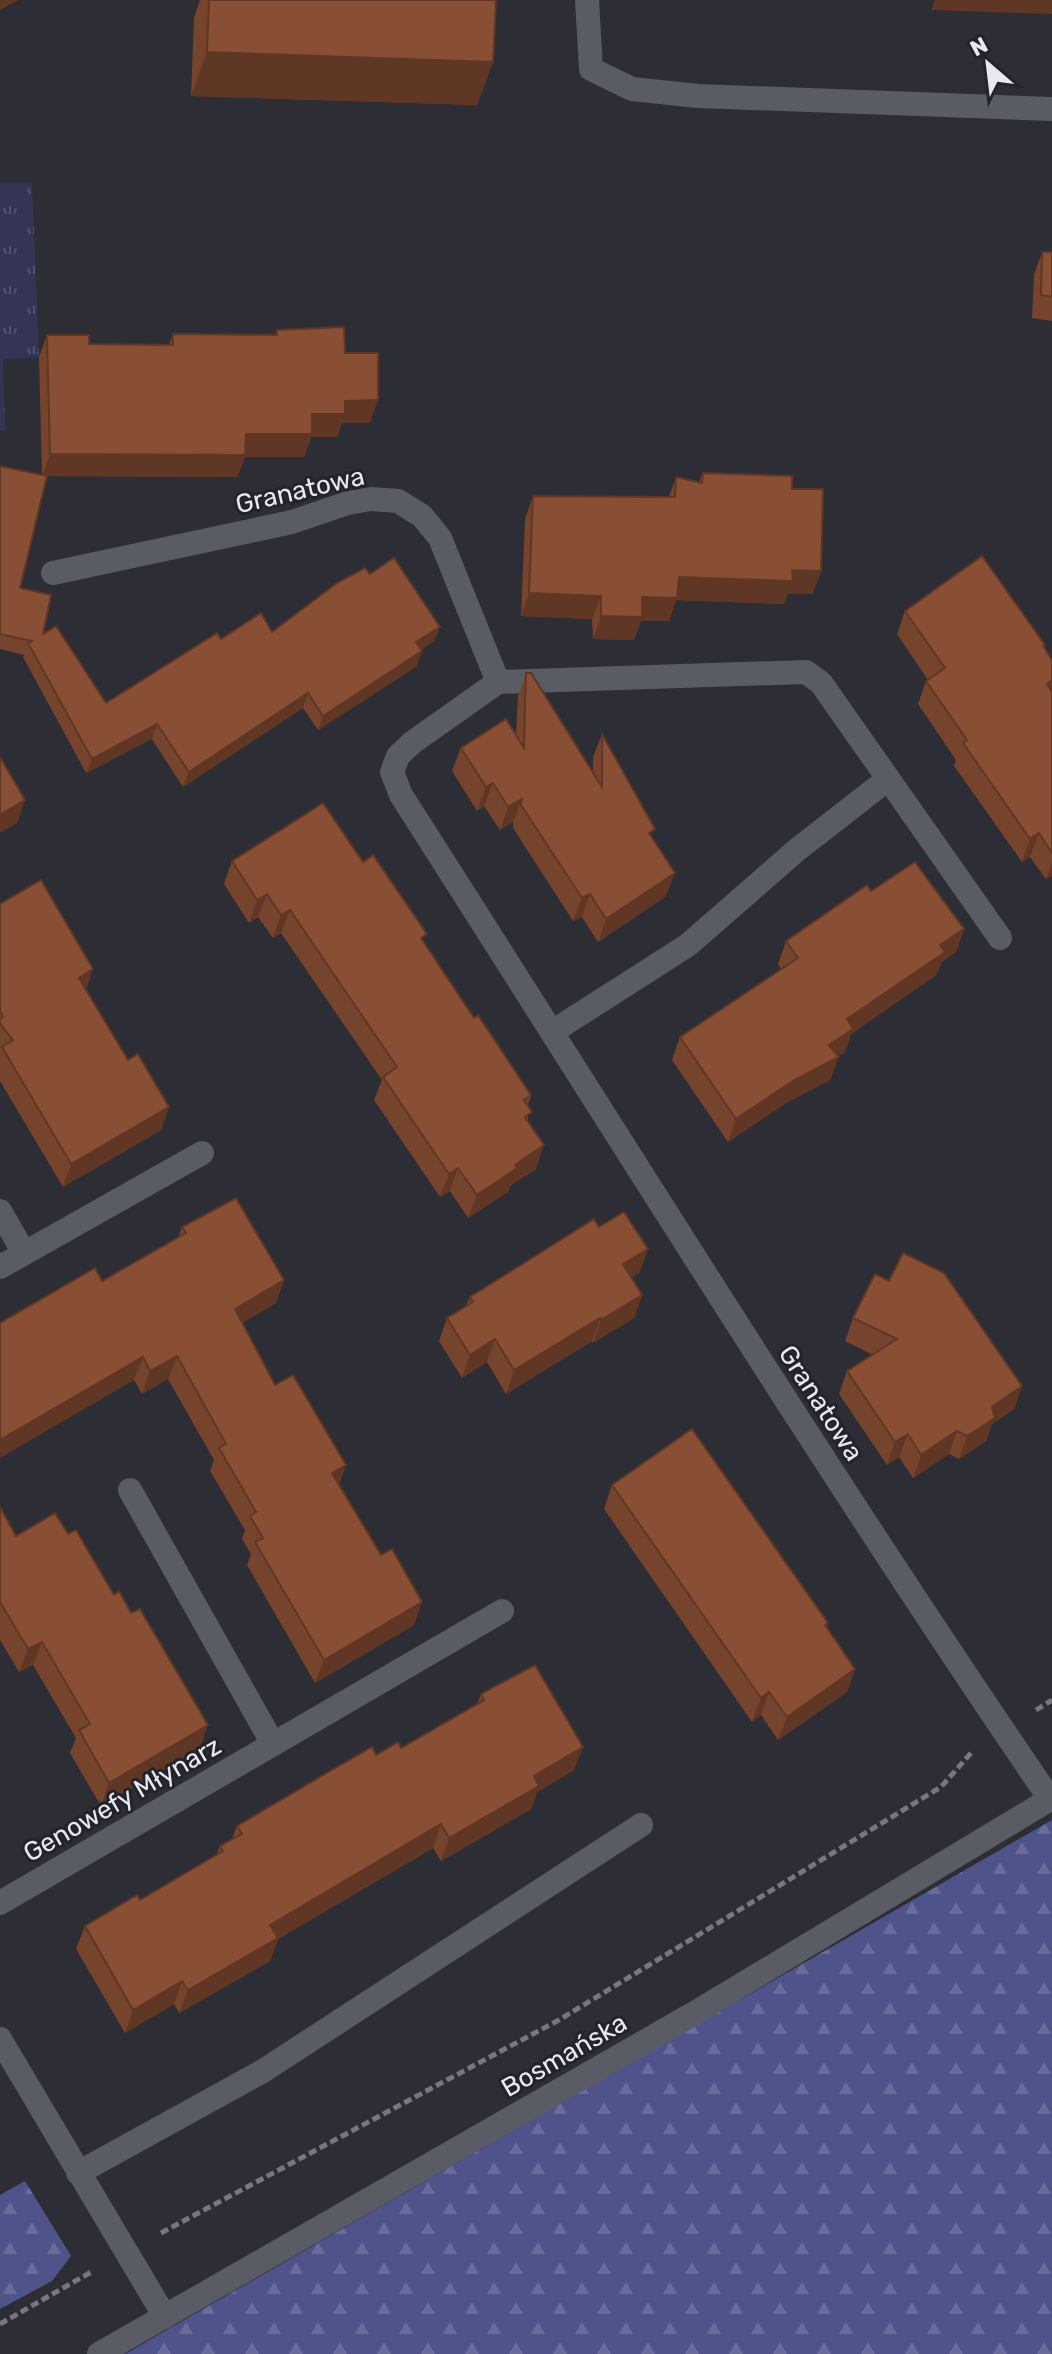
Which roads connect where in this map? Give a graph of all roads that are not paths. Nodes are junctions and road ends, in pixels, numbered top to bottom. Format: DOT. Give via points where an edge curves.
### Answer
graph roads {
  1 [pos="587,0"];
  2 [pos="1052,109"];
  3 [pos="53,573"];
  4 [pos="498,682"];
  5 [pos="888,779"];
  6 [pos="1000,938"];
  7 [pos="552,1032"];
  8 [pos="202,1153"];
  9 [pos="0,1211"];
  10 [pos="24,1253"];
  11 [pos="0,1267"];
  12 [pos="130,1490"];
  13 [pos="502,1611"];
  14 [pos="273,1744"];
  15 [pos="1051,1798"];
  16 [pos="641,1825"];
  17 [pos="0,1903"];
  18 [pos="0,2039"];
  19 [pos="78,2173"];
  20 [pos="165,2317"];
  21 [pos="99,2354"];
  1 -- 2 [label="street" via="591,69 632,89"];
  3 -- 4 [label="street, Granatowa" via="292,522 348,503 398,501 422,516 440,538"];
  4 -- 5 [label="street" via="806,672 821,683"];
  4 -- 7 [label="street, Granatowa" via="413,742 398,756 392,772 401,795"];
  5 -- 6 [label="street"];
  5 -- 7 [label="street" via="688,945"];
  7 -- 15 [label="street, Granatowa" via="790,1407"];
  8 -- 10 [label="street"];
  9 -- 10 [label="street"];
  10 -- 11 [label="street"];
  12 -- 14 [label="street"];
  13 -- 14 [label="street, Genowefy Młynarz"];
  14 -- 17 [label="street, Genowefy Młynarz"];
  15 -- 20 [label="street, Bosmańska" via="698,2011"];
  16 -- 19 [label="street" via="263,2071"];
  18 -- 19 [label="street"];
  19 -- 20 [label="street"];
  20 -- 21 [label="street, Bosmańska"];
}
